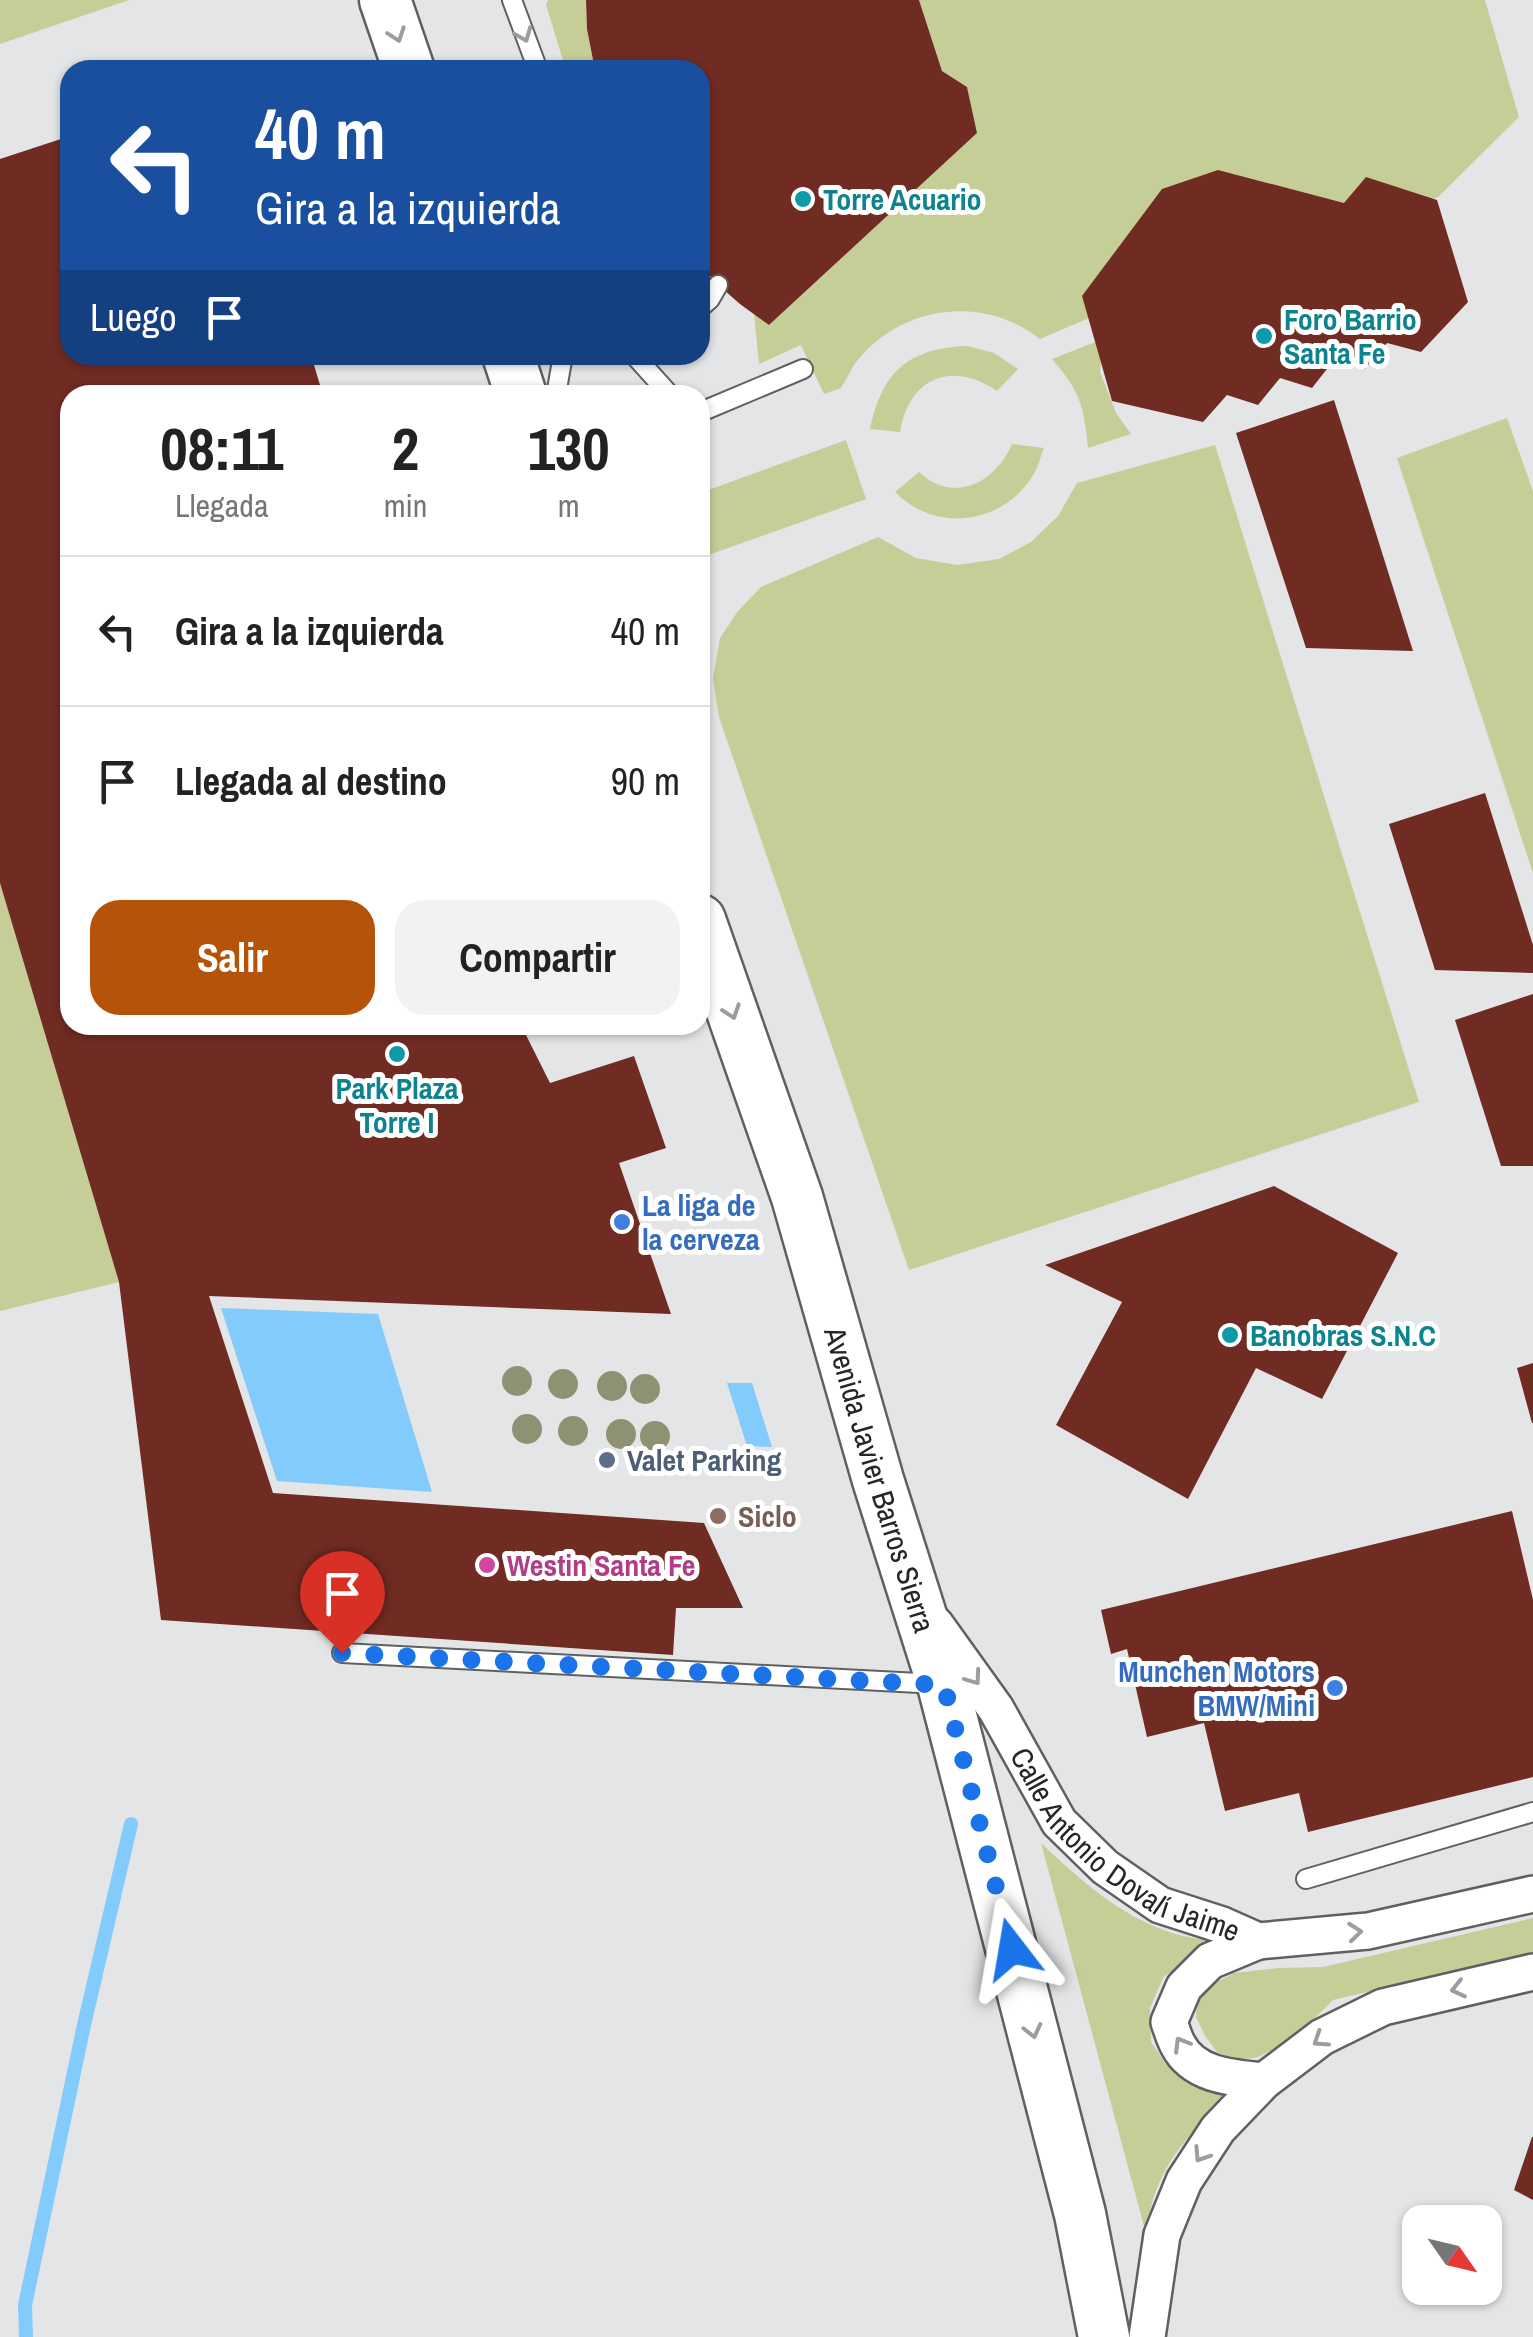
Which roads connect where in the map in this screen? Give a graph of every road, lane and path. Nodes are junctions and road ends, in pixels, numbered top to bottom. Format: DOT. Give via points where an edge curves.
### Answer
graph roads {
  1 [pos="385,0"];
  2 [pos="512,0"];
  3 [pos="406,60"];
  4 [pos="534,60"];
  5 [pos="718,284"];
  6 [pos="710,299"];
  7 [pos="643,365"];
  8 [pos="802,370"];
  9 [pos="661,385"];
  10 [pos="710,406"];
  11 [pos="710,949"];
  12 [pos="918,1599"];
  13 [pos="342,1653"];
  14 [pos="944,1685"];
  15 [pos="1533,1812"];
  16 [pos="1306,1879"];
  17 [pos="1533,1894"];
  18 [pos="1258,1940"];
  19 [pos="1533,1972"];
  20 [pos="1264,2081"];
  21 [pos="1104,2337"];
  22 [pos="1147,2337"];
  1 -- 3 [label="street, one-way"];
  2 -- 4 [label="lane, one-way"];
  5 -- 6 [label="lane"];
  7 -- 9 [label="lane"];
  8 -- 10 [label="lane"];
  11 -- 12 [label="street, Avenida Javier Barros Sierra, one-way" via="797,1197"];
  12 -- 14 [label="street, Avenida Javier Barros Sierra"];
  12 -- 18 [label="street, Calle Antonio Dovalí Jaime, one-way" via="996,1708 1059,1822 1104,1867 1160,1905"];
  13 -- 14 [label="lane"];
  14 -- 21 [label="street, Avenida Javier Barros Sierra, one-way" via="1080,2214"];
  15 -- 16 [label="lane"];
  18 -- 17 [label="street, Calle Antonio Dovalí Jaime, one-way" via="1368,1931"];
  20 -- 18 [label="street, one-way" via="1197,2067 1178,2048 1169,2022 1184,1987 1210,1961"];
  19 -- 20 [label="street, one-way" via="1382,2007 1322,2036"];
  20 -- 22 [label="street, one-way" via="1218,2128 1184,2180 1162,2235"];
}
